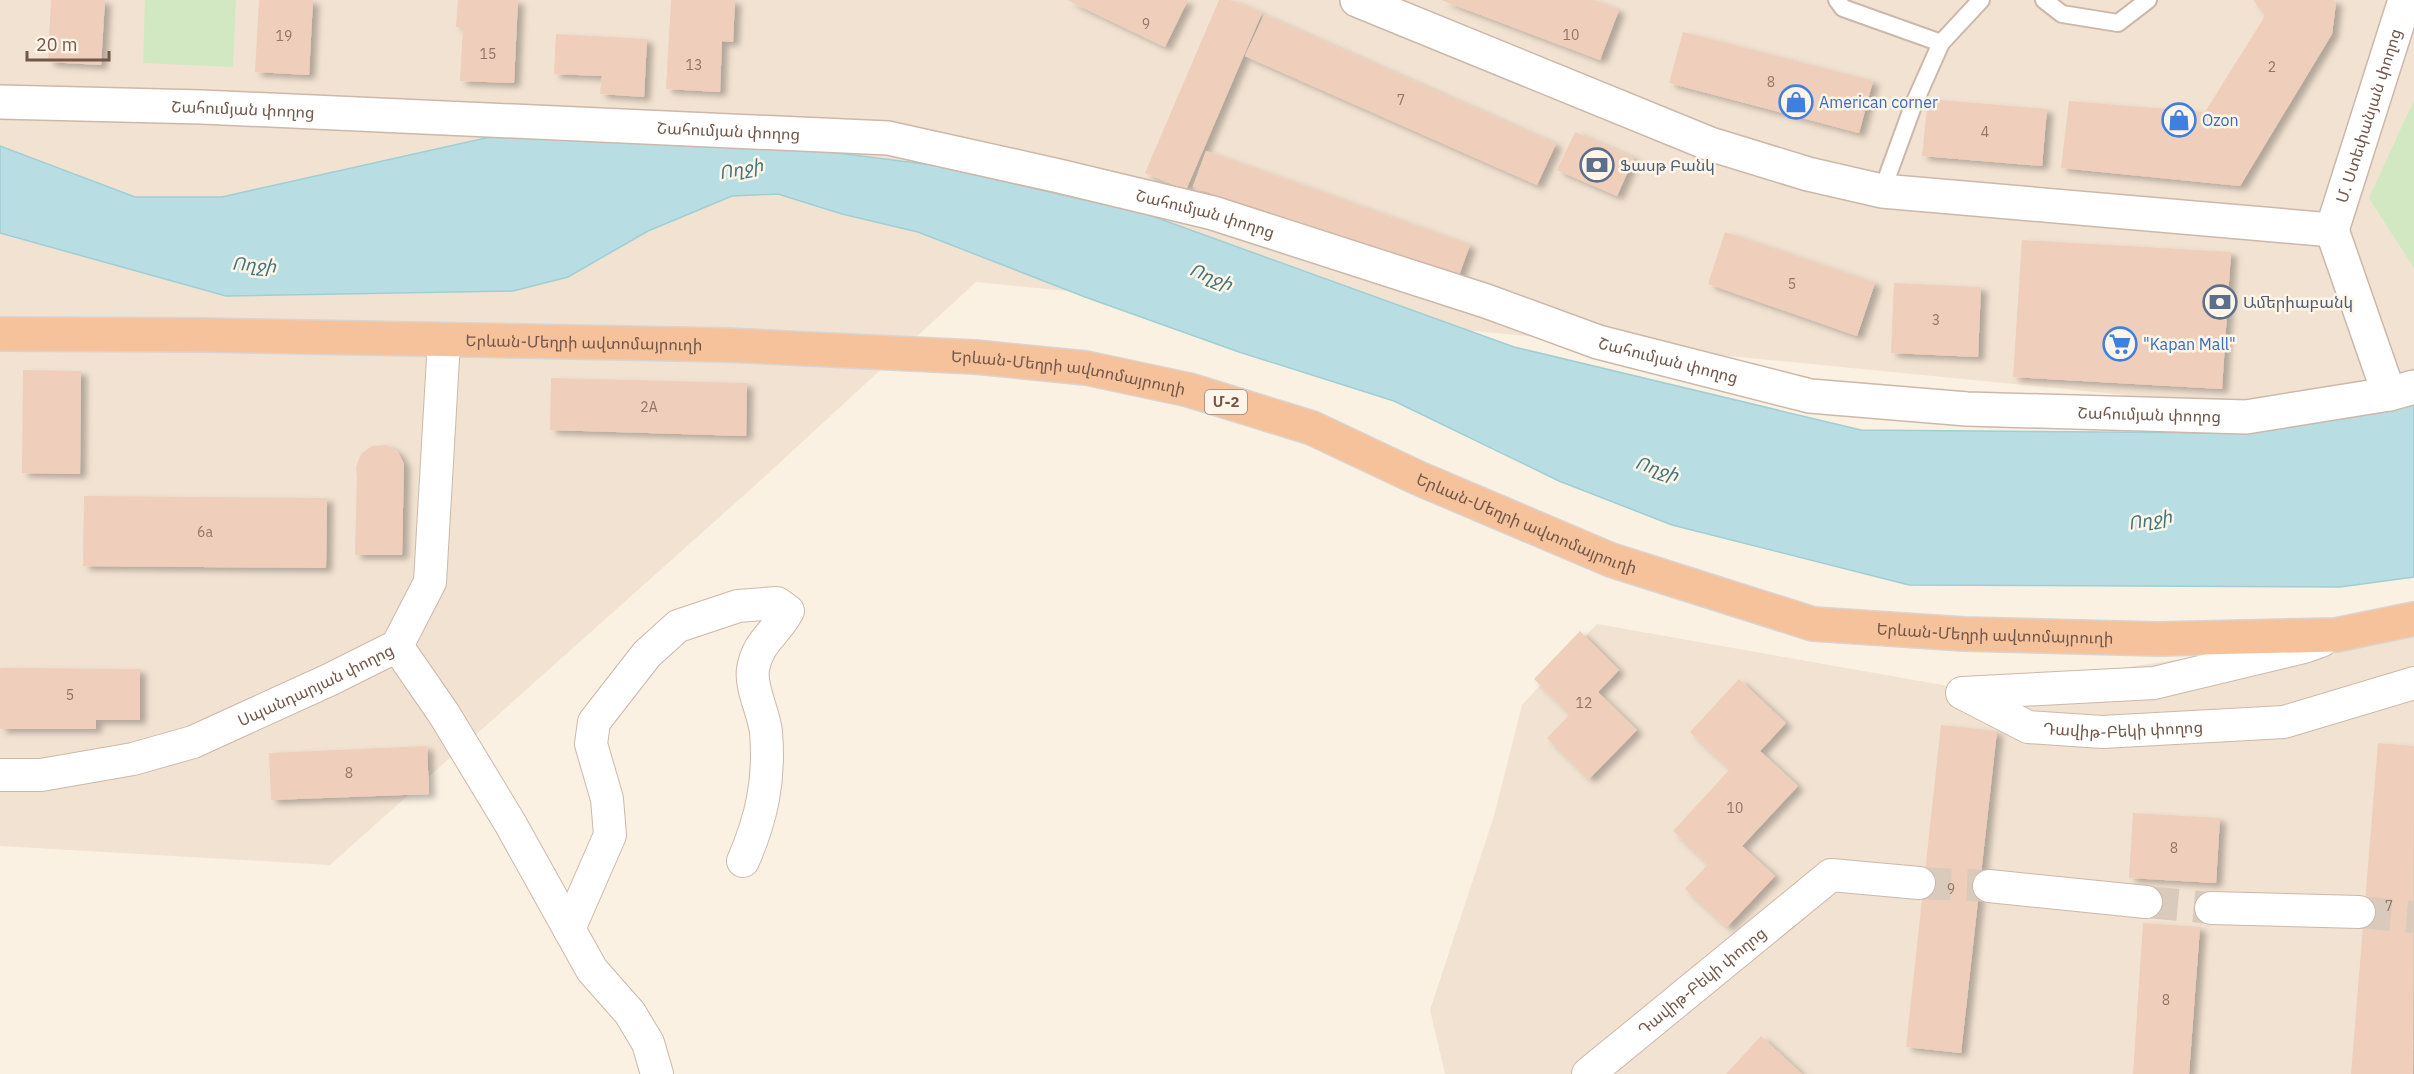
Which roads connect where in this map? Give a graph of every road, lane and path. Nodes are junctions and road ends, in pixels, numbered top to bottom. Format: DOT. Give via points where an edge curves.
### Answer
graph roads {
  1 [pos="1357,0"];
  2 [pos="1837,0"];
  3 [pos="1981,0"];
  4 [pos="2044,0"];
  5 [pos="2148,0"];
  6 [pos="2405,0"];
  7 [pos="1941,43"];
  8 [pos="0,102"];
  9 [pos="1881,191"];
  10 [pos="2332,230"];
  11 [pos="0,334"];
  12 [pos="444,341"];
  13 [pos="2402,391"];
  14 [pos="2414,619"];
  15 [pos="2336,635"];
  16 [pos="397,646"];
  17 [pos="2414,683"];
  18 [pos="0,775"];
  19 [pos="743,861"];
  20 [pos="1919,883"];
  21 [pos="1989,886"];
  22 [pos="2146,902"];
  23 [pos="2211,908"];
  24 [pos="2360,912"];
  25 [pos="569,929"];
  26 [pos="657,1074"];
  27 [pos="1588,1074"];
  1 -- 9 [label="street" via="1710,144"];
  2 -- 7 [label="lane" via="1843,8"];
  3 -- 7 [label="lane"];
  4 -- 5 [label="lane" via="2062,14 2118,23"];
  6 -- 10 [label="street, Մ. Ստեփանյան փողոց"];
  7 -- 9 [label="lane"];
  8 -- 13 [label="street, Շահումյան փողոց" via="202,107 888,138 1214,213 1486,301 1598,342 1810,396 1966,409 2246,417"];
  9 -- 10 [label="street"];
  10 -- 13 [label="street"];
  11 -- 12 [label="highway, Երևան-Մեղրի ավտոմայրուղի / Մ-2"];
  12 -- 15 [label="highway, Երևան-Մեղրի ավտոմայրուղի / Մ-2" via="728,345 975,357 1086,368 1189,390 1312,428 1611,560 1813,624 1964,634 2158,639"];
  12 -- 16 [label="street, Սպանդարյան փողոց" via="430,582"];
  14 -- 15 [label="highway, Երևան-Մեղրի ավտոմայրուղի / Մ-2"];
  15 -- 17 [label="street, Դավիթ-Բեկի փողոց" via="2304,647 2154,683 1962,693 2028,727 2102,732 2284,722"];
  16 -- 18 [label="street, Սպանդարյան փողոց" via="193,742 134,759 64,771"];
  16 -- 25 [label="street" via="444,714"];
  19 -- 25 [label="street" via="758,828 766,786 766,730 753,672 759,647 788,611 777,603 738,606 678,627 647,654 594,722 591,744 607,799 610,836"];
  20 -- 27 [label="street, Դավիթ-Բեկի փողոց" via="1831,875"];
  21 -- 22 [label="street"];
  23 -- 24 [label="street"];
  25 -- 26 [label="street" via="592,970 630,1012 648,1043"];
}
